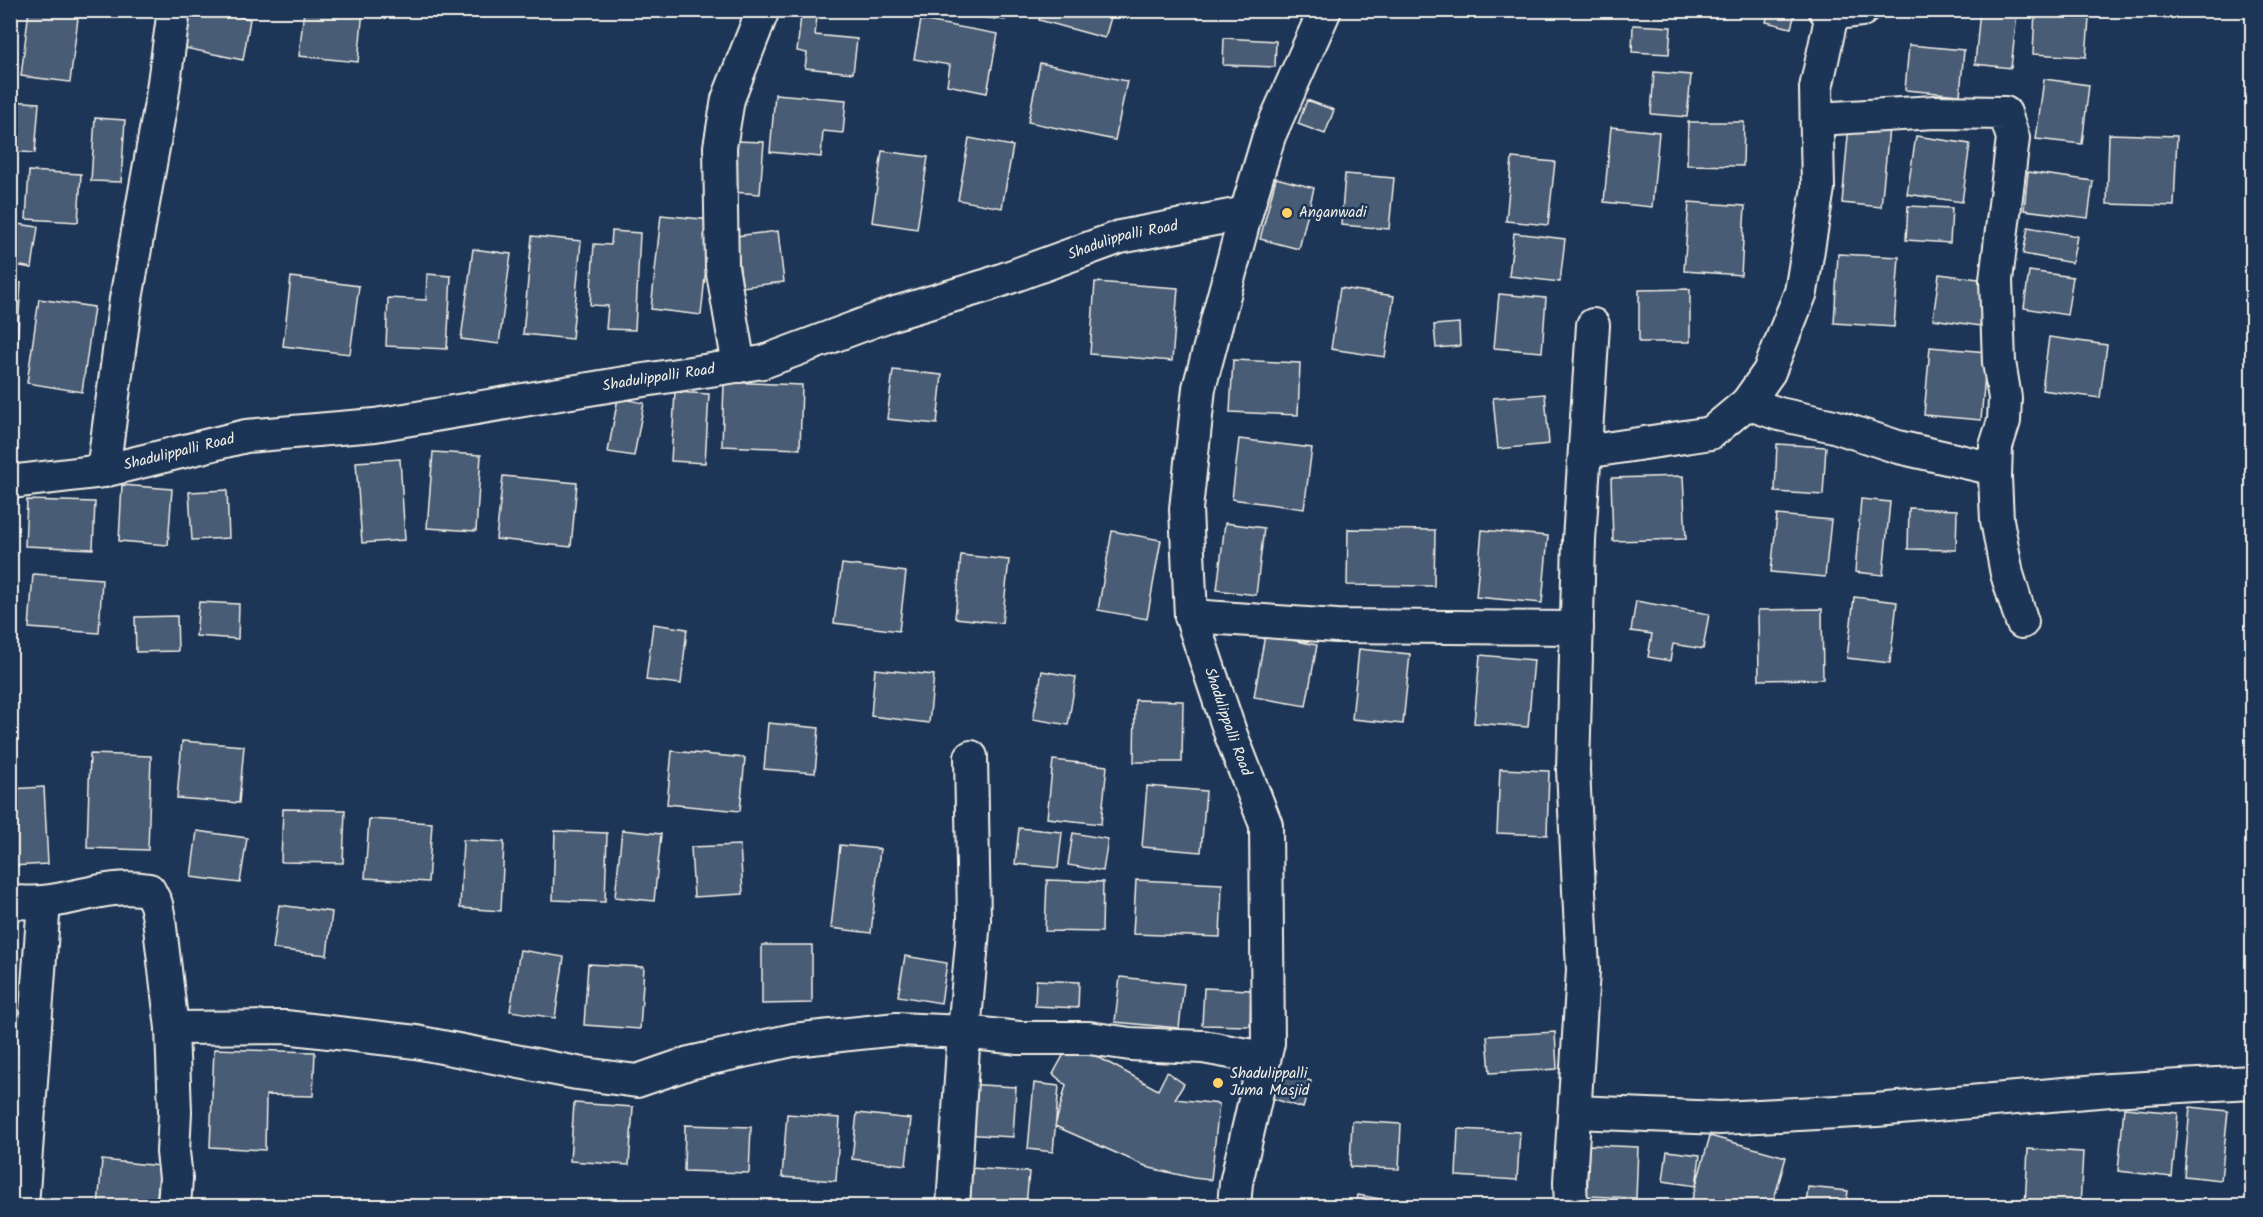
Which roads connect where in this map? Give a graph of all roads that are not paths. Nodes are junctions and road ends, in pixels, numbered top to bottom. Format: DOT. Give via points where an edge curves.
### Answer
graph roads {
  1 [pos="174,10"];
  2 [pos="763,10"];
  3 [pos="1323,11"];
  4 [pos="1838,11"];
  5 [pos="1817,119"];
  6 [pos="1246,213"];
  7 [pos="1593,325"];
  8 [pos="739,366"];
  9 [pos="1747,403"];
  10 [pos="1585,452"];
  11 [pos="1995,469"];
  12 [pos="103,471"];
  13 [pos="10,482"];
  14 [pos="1191,616"];
  15 [pos="2022,622"];
  16 [pos="1577,628"];
  17 [pos="971,757"];
  18 [pos="10,902"];
  19 [pos="44,902"];
  20 [pos="172,1029"];
  21 [pos="964,1032"];
  22 [pos="1264,1058"];
  23 [pos="2253,1082"];
  24 [pos="1575,1112"];
  25 [pos="22,1206"];
  26 [pos="174,1206"];
  27 [pos="953,1206"];
  28 [pos="1234,1206"];
  29 [pos="1571,1206"];
  1 -- 12 [label="street" via="126,299"];
  2 -- 8 [label="street" via="728,99 720,147 722,267"];
  3 -- 6 [label="street" via="1269,136"];
  4 -- 5 [label="street" via="1816,88"];
  5 -- 9 [label="street" via="1818,188 1801,292 1769,372"];
  5 -- 11 [label="street" via="1935,112 2005,113 2013,138 1996,280 1999,362 2005,398"];
  6 -- 8 [label="street, Shadulippalli Road" via="1120,237 763,362"];
  6 -- 14 [label="street, Shadulippalli Road" via="1199,388 1186,509"];
  7 -- 10 [label="street"];
  8 -- 12 [label="street, Shadulippalli Road" via="375,425 246,436"];
  9 -- 10 [label="street" via="1711,433"];
  9 -- 11 [label="street" via="1898,447"];
  10 -- 16 [label="street"];
  11 -- 15 [label="street" via="1997,520"];
  12 -- 13 [label="street, Shadulippalli Road"];
  14 -- 16 [label="street" via="1337,626"];
  14 -- 22 [label="street, Shadulippalli Road" via="1266,825 1268,1043"];
  16 -- 24 [label="street" via="1573,770 1583,970"];
  17 -- 21 [label="street" via="974,921"];
  18 -- 19 [label="street"];
  19 -- 20 [label="street" via="108,889 149,890 159,919"];
  19 -- 25 [label="street"];
  20 -- 21 [label="street" via="285,1027 416,1042 637,1082 688,1063 793,1040 897,1029"];
  20 -- 26 [label="street"];
  21 -- 22 [label="street" via="1203,1047"];
  21 -- 27 [label="street"];
  22 -- 28 [label="street, Shadulippalli Road"];
  23 -- 24 [label="street" via="1720,1118"];
  24 -- 29 [label="street"];
}
